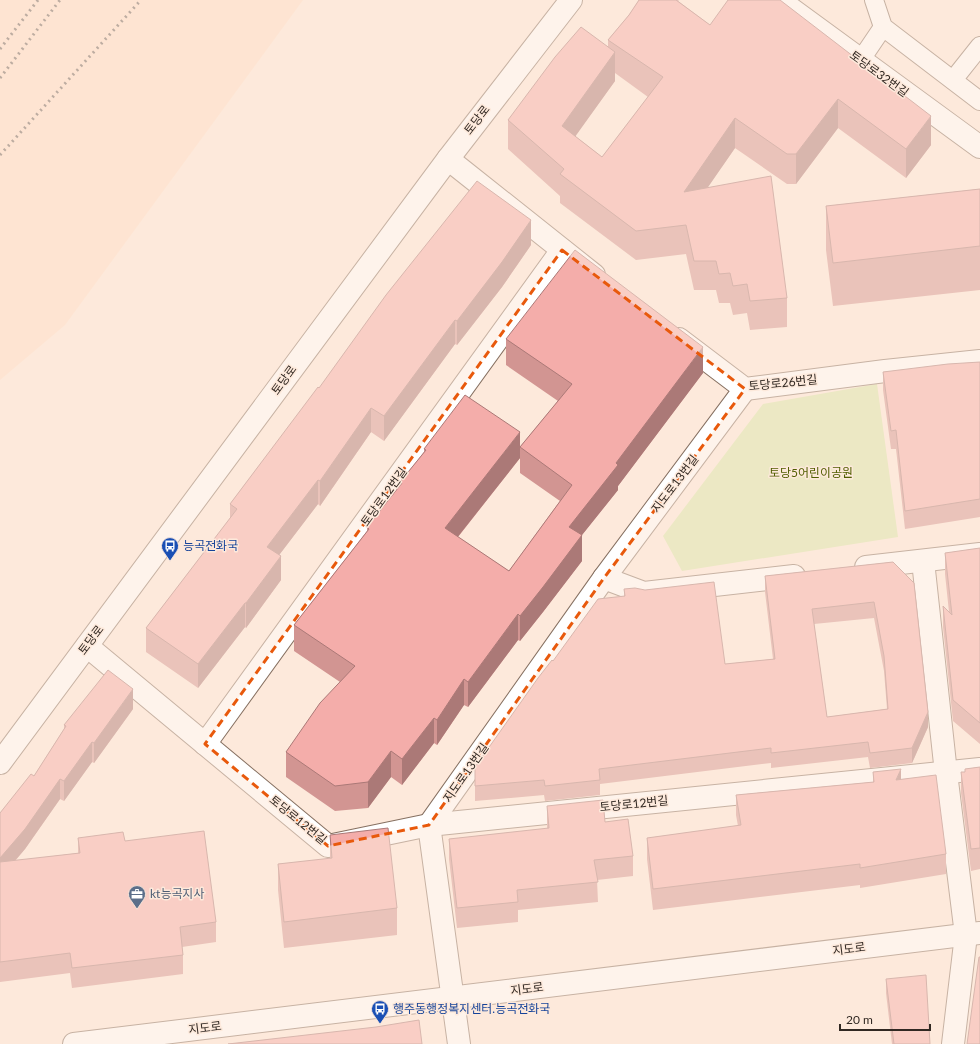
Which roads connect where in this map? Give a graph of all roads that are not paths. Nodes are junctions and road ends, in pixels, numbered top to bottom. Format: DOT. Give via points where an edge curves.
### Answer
graph roads {
  1 [pos="571,0"];
  2 [pos="779,0"];
  3 [pos="874,0"];
  4 [pos="883,27"];
  5 [pos="980,46"];
  6 [pos="860,61"];
  7 [pos="953,80"];
  8 [pos="980,101"];
  9 [pos="980,147"];
  10 [pos="448,159"];
  11 [pos="562,250"];
  12 [pos="612,289"];
  13 [pos="663,327"];
  14 [pos="980,361"];
  15 [pos="746,389"];
  16 [pos="980,554"];
  17 [pos="923,561"];
  18 [pos="846,570"];
  19 [pos="815,573"];
  20 [pos="604,578"];
  21 [pos="87,646"];
  22 [pos="205,744"];
  23 [pos="0,763"];
  24 [pos="980,769"];
  25 [pos="946,773"];
  26 [pos="429,825"];
  27 [pos="973,934"];
  28 [pos="454,998"];
  29 [pos="74,1044"];
  30 [pos="459,1044"];
  31 [pos="953,1044"];
  1 -- 10 [label="street, 토당로"];
  2 -- 6 [label="street, 토당로32번길"];
  3 -- 4 [label="lane"];
  4 -- 6 [label="lane"];
  4 -- 7 [label="lane"];
  5 -- 7 [label="lane"];
  6 -- 9 [label="street, 토당로32번길"];
  7 -- 8 [label="lane"];
  10 -- 11 [label="street"];
  10 -- 21 [label="street, 토당로"];
  11 -- 12 [label="street"];
  11 -- 22 [label="street, 토당로12번길"];
  13 -- 15 [label="street, 토당로26번길"];
  14 -- 15 [label="street, 토당로26번길"];
  15 -- 20 [label="street, 지도로13번길"];
  16 -- 17 [label="street"];
  17 -- 18 [label="street"];
  17 -- 25 [label="street"];
  19 -- 20 [label="street" via="644,593"];
  20 -- 26 [label="street, 지도로13번길"];
  21 -- 22 [label="street, 토당로12번길"];
  21 -- 23 [label="street, 토당로"];
  22 -- 26 [label="street, 토당로12번길" via="328,846"];
  24 -- 25 [label="street, 토당로12번길"];
  25 -- 26 [label="street, 토당로12번길"];
  25 -- 27 [label="street"];
  26 -- 28 [label="street"];
  27 -- 28 [label="street, 지도로"];
  27 -- 31 [label="street"];
  28 -- 29 [label="street, 지도로"];
  28 -- 30 [label="street"];
}
